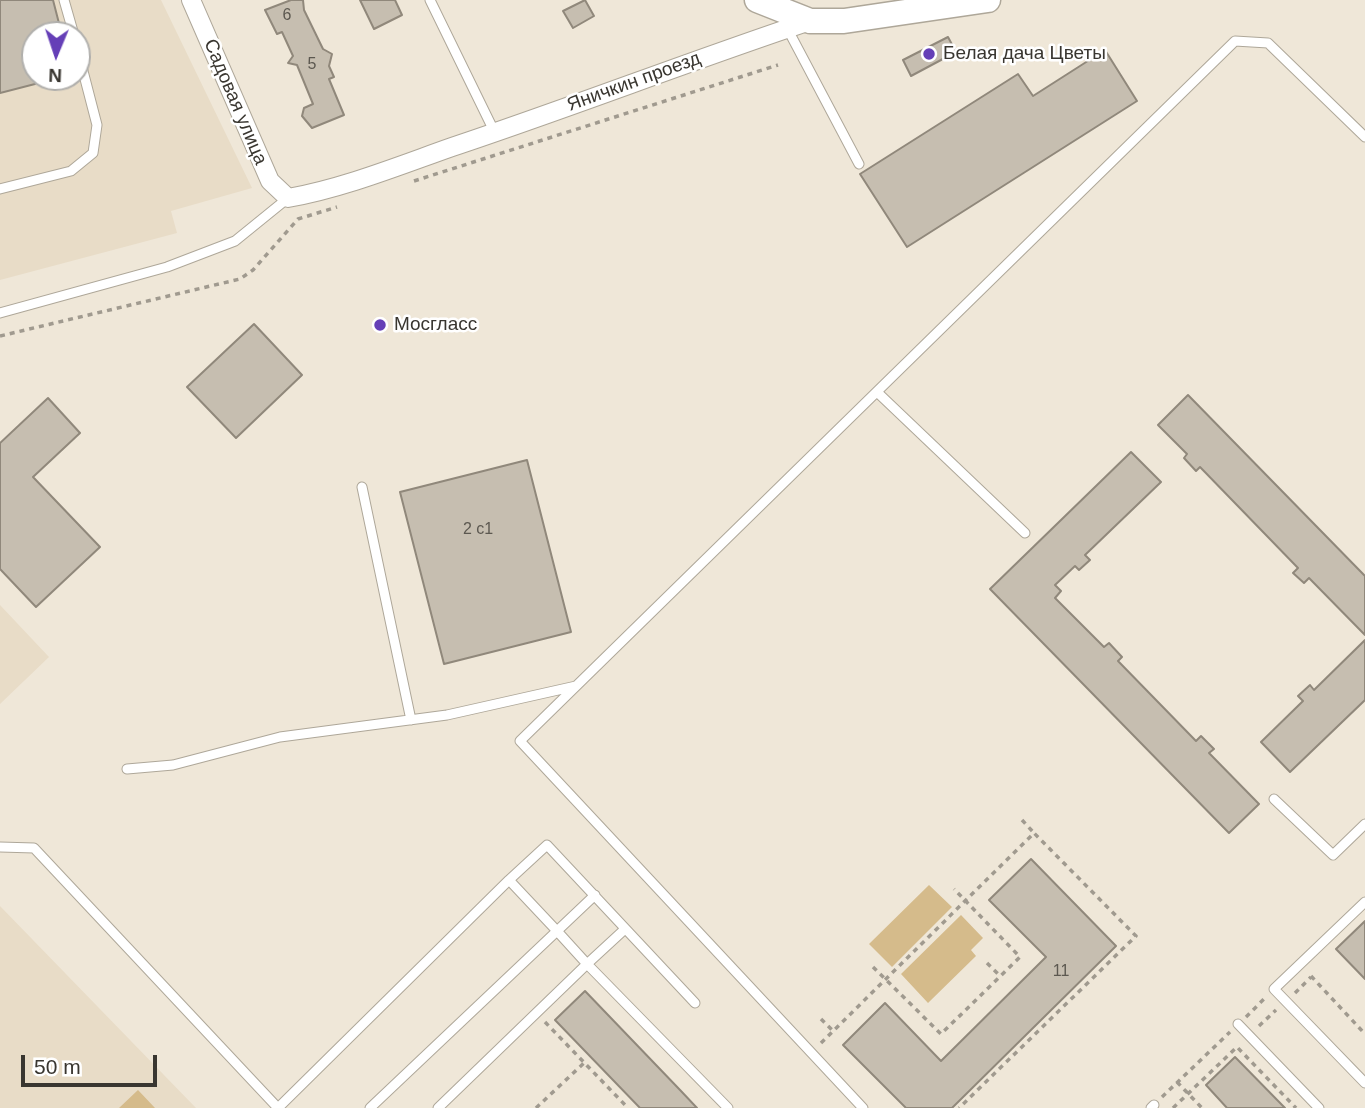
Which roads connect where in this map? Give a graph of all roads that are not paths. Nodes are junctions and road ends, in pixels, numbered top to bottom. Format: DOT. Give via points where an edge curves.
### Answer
graph roads {
  1 [pos="64,0"];
  2 [pos="191,0"];
  3 [pos="430,0"];
  4 [pos="757,0"];
  5 [pos="988,0"];
  6 [pos="70,21"];
  7 [pos="799,24"];
  8 [pos="88,91"];
  9 [pos="495,132"];
  10 [pos="1365,137"];
  11 [pos="859,164"];
  12 [pos="0,189"];
  13 [pos="288,198"];
  14 [pos="0,313"];
  15 [pos="877,392"];
  16 [pos="362,488"];
  17 [pos="1026,533"];
  18 [pos="577,685"];
  19 [pos="411,720"];
  20 [pos="127,769"];
  21 [pos="1274,799"];
  22 [pos="1365,824"];
  23 [pos="0,847"];
  24 [pos="509,880"];
  25 [pos="594,895"];
  26 [pos="1365,902"];
  27 [pos="625,929"];
  28 [pos="557,931"];
  29 [pos="587,964"];
  30 [pos="695,1003"];
  31 [pos="1238,1024"];
  32 [pos="1365,1083"];
  33 [pos="370,1108"];
  34 [pos="438,1108"];
  35 [pos="728,1108"];
  36 [pos="863,1108"];
  37 [pos="1319,1108"];
  1 -- 6 [label="lane"];
  2 -- 13 [label="street, Садовая улица" via="270,181"];
  3 -- 9 [label="lane"];
  4 -- 7 [label="street"];
  5 -- 7 [label="street, Яничкин проезд"];
  7 -- 9 [label="street, Яничкин проезд"];
  7 -- 11 [label="lane"];
  8 -- 12 [label="lane" via="97,125 93,153 71,171"];
  9 -- 13 [label="street, Яничкин проезд" via="319,192"];
  10 -- 15 [label="lane" via="1268,43 1235,41"];
  13 -- 14 [label="lane" via="235,241 167,267"];
  15 -- 17 [label="lane"];
  15 -- 18 [label="lane"];
  16 -- 19 [label="lane"];
  18 -- 19 [label="lane"];
  18 -- 36 [label="lane" via="520,741"];
  19 -- 20 [label="lane" via="280,737 173,765"];
  21 -- 22 [label="lane" via="1333,855"];
  23 -- 24 [label="lane" via="34,848 278,1108"];
  24 -- 25 [label="lane" via="547,845"];
  24 -- 28 [label="lane"];
  25 -- 27 [label="lane"];
  25 -- 28 [label="lane"];
  26 -- 32 [label="lane" via="1274,989"];
  27 -- 29 [label="lane"];
  27 -- 30 [label="lane"];
  28 -- 29 [label="lane"];
  28 -- 33 [label="lane"];
  29 -- 34 [label="lane"];
  29 -- 35 [label="lane"];
  31 -- 37 [label="lane"];
}
